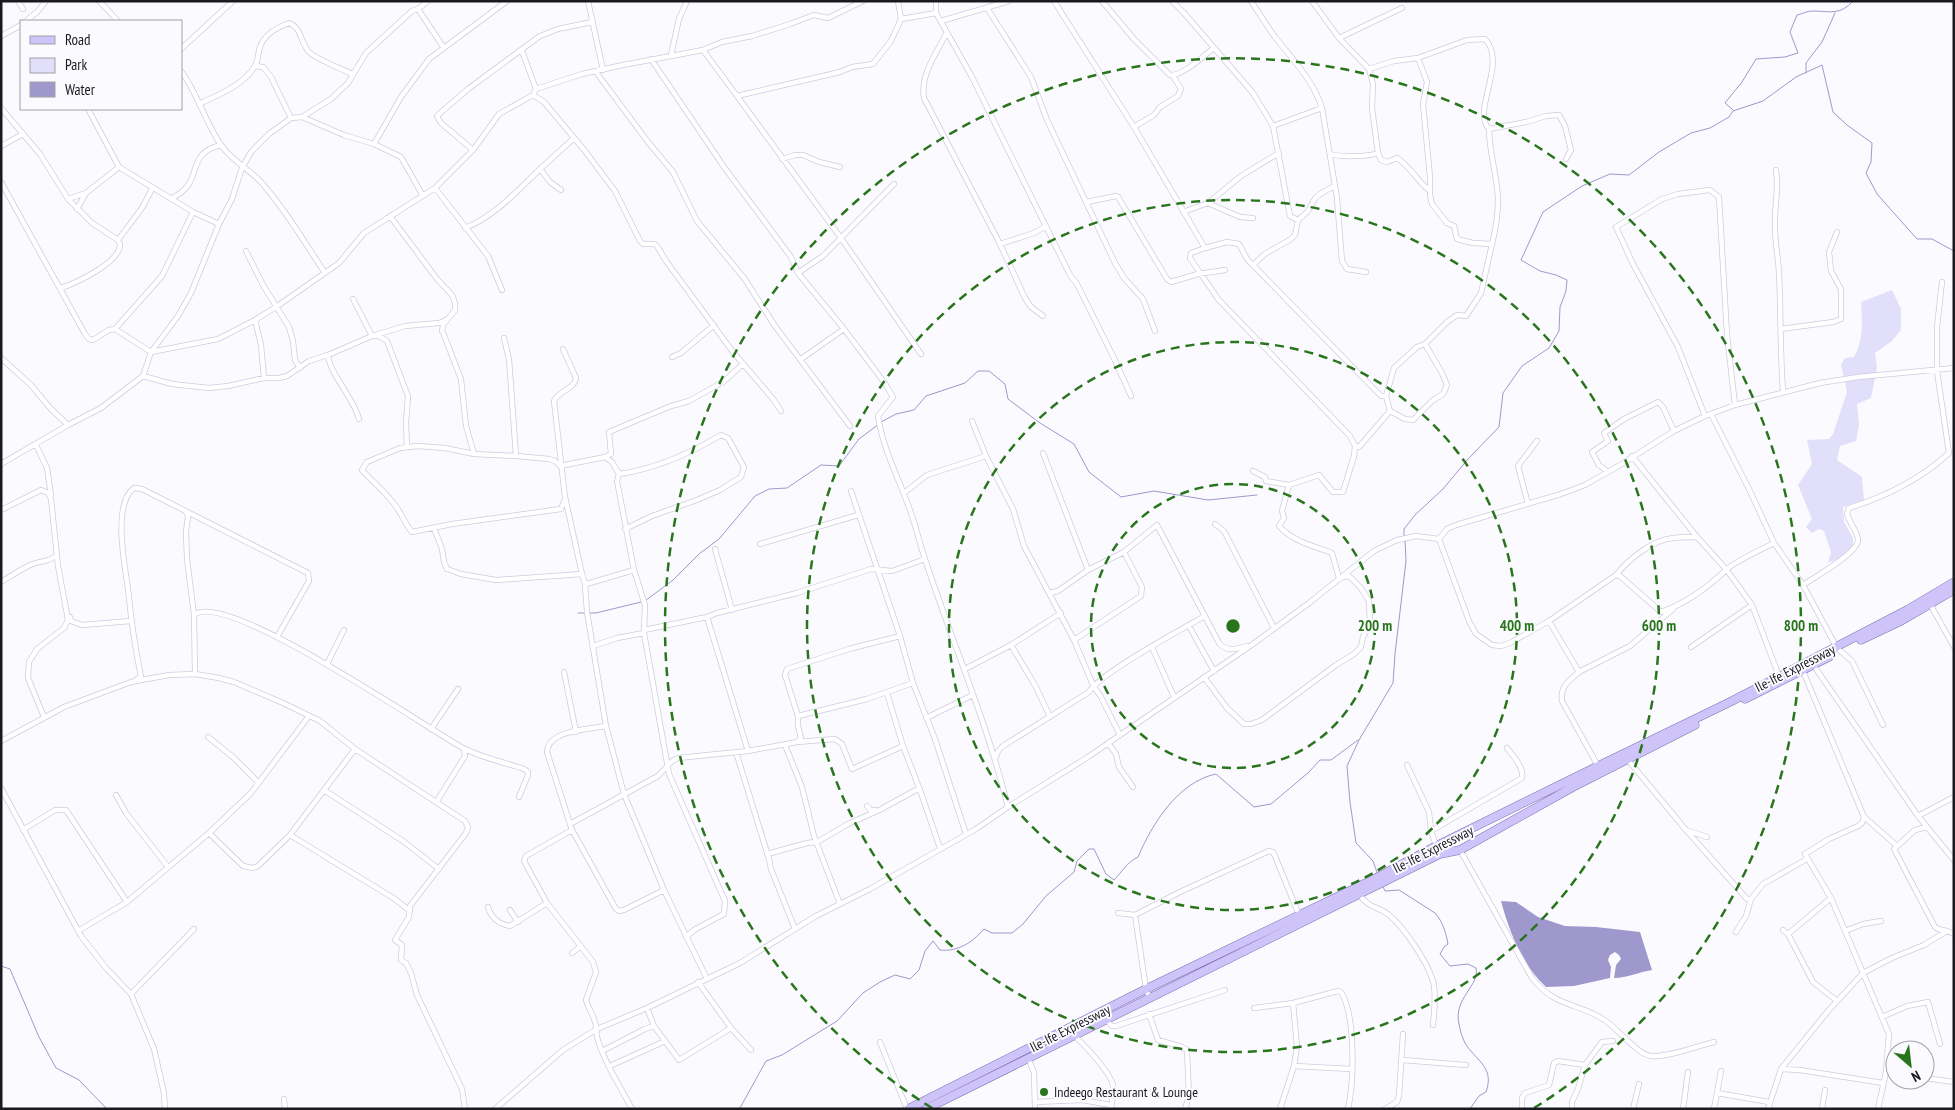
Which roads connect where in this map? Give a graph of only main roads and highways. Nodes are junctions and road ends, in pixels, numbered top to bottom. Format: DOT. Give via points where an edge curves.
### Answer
graph roads {
  1 [pos="1954,582"];
  2 [pos="1954,590"];
  3 [pos="1838,649"];
  4 [pos="1592,773"];
  5 [pos="1571,784"];
  6 [pos="1424,858"];
  7 [pos="1380,880"];
  8 [pos="1147,993"];
  9 [pos="987,1074"];
  10 [pos="907,1109"];
  11 [pos="926,1109"];
  1 -- 3 [label="main road, Ile-Ife Expressway"];
  2 -- 3 [label="main road, Ile-Ife Expressway" via="1899,622"];
  3 -- 4 [label="main road, Ile-Ife Expressway" via="1814,666 1628,760"];
  3 -- 4 [label="main road, Ile-Ife Expressway" via="1598,766"];
  4 -- 5 [label="main road, Ile-Ife Expressway"];
  5 -- 6 [label="main road, Ile-Ife Expressway" via="1436,846"];
  5 -- 6 [label="main road, Ile-Ife Expressway" via="1460,850"];
  6 -- 7 [label="main road, Ile-Ife Expressway"];
  7 -- 8 [label="main road, Ile-Ife Expressway" via="1299,915"];
  7 -- 8 [label="main road, Ile-Ife Expressway" via="1359,894"];
  8 -- 9 [label="main road, Ile-Ife Expressway"];
  8 -- 9 [label="main road, Ile-Ife Expressway" via="1074,1035"];
  9 -- 10 [label="main road, Ile-Ife Expressway"];
  9 -- 11 [label="main road, Ile-Ife Expressway"];
}
